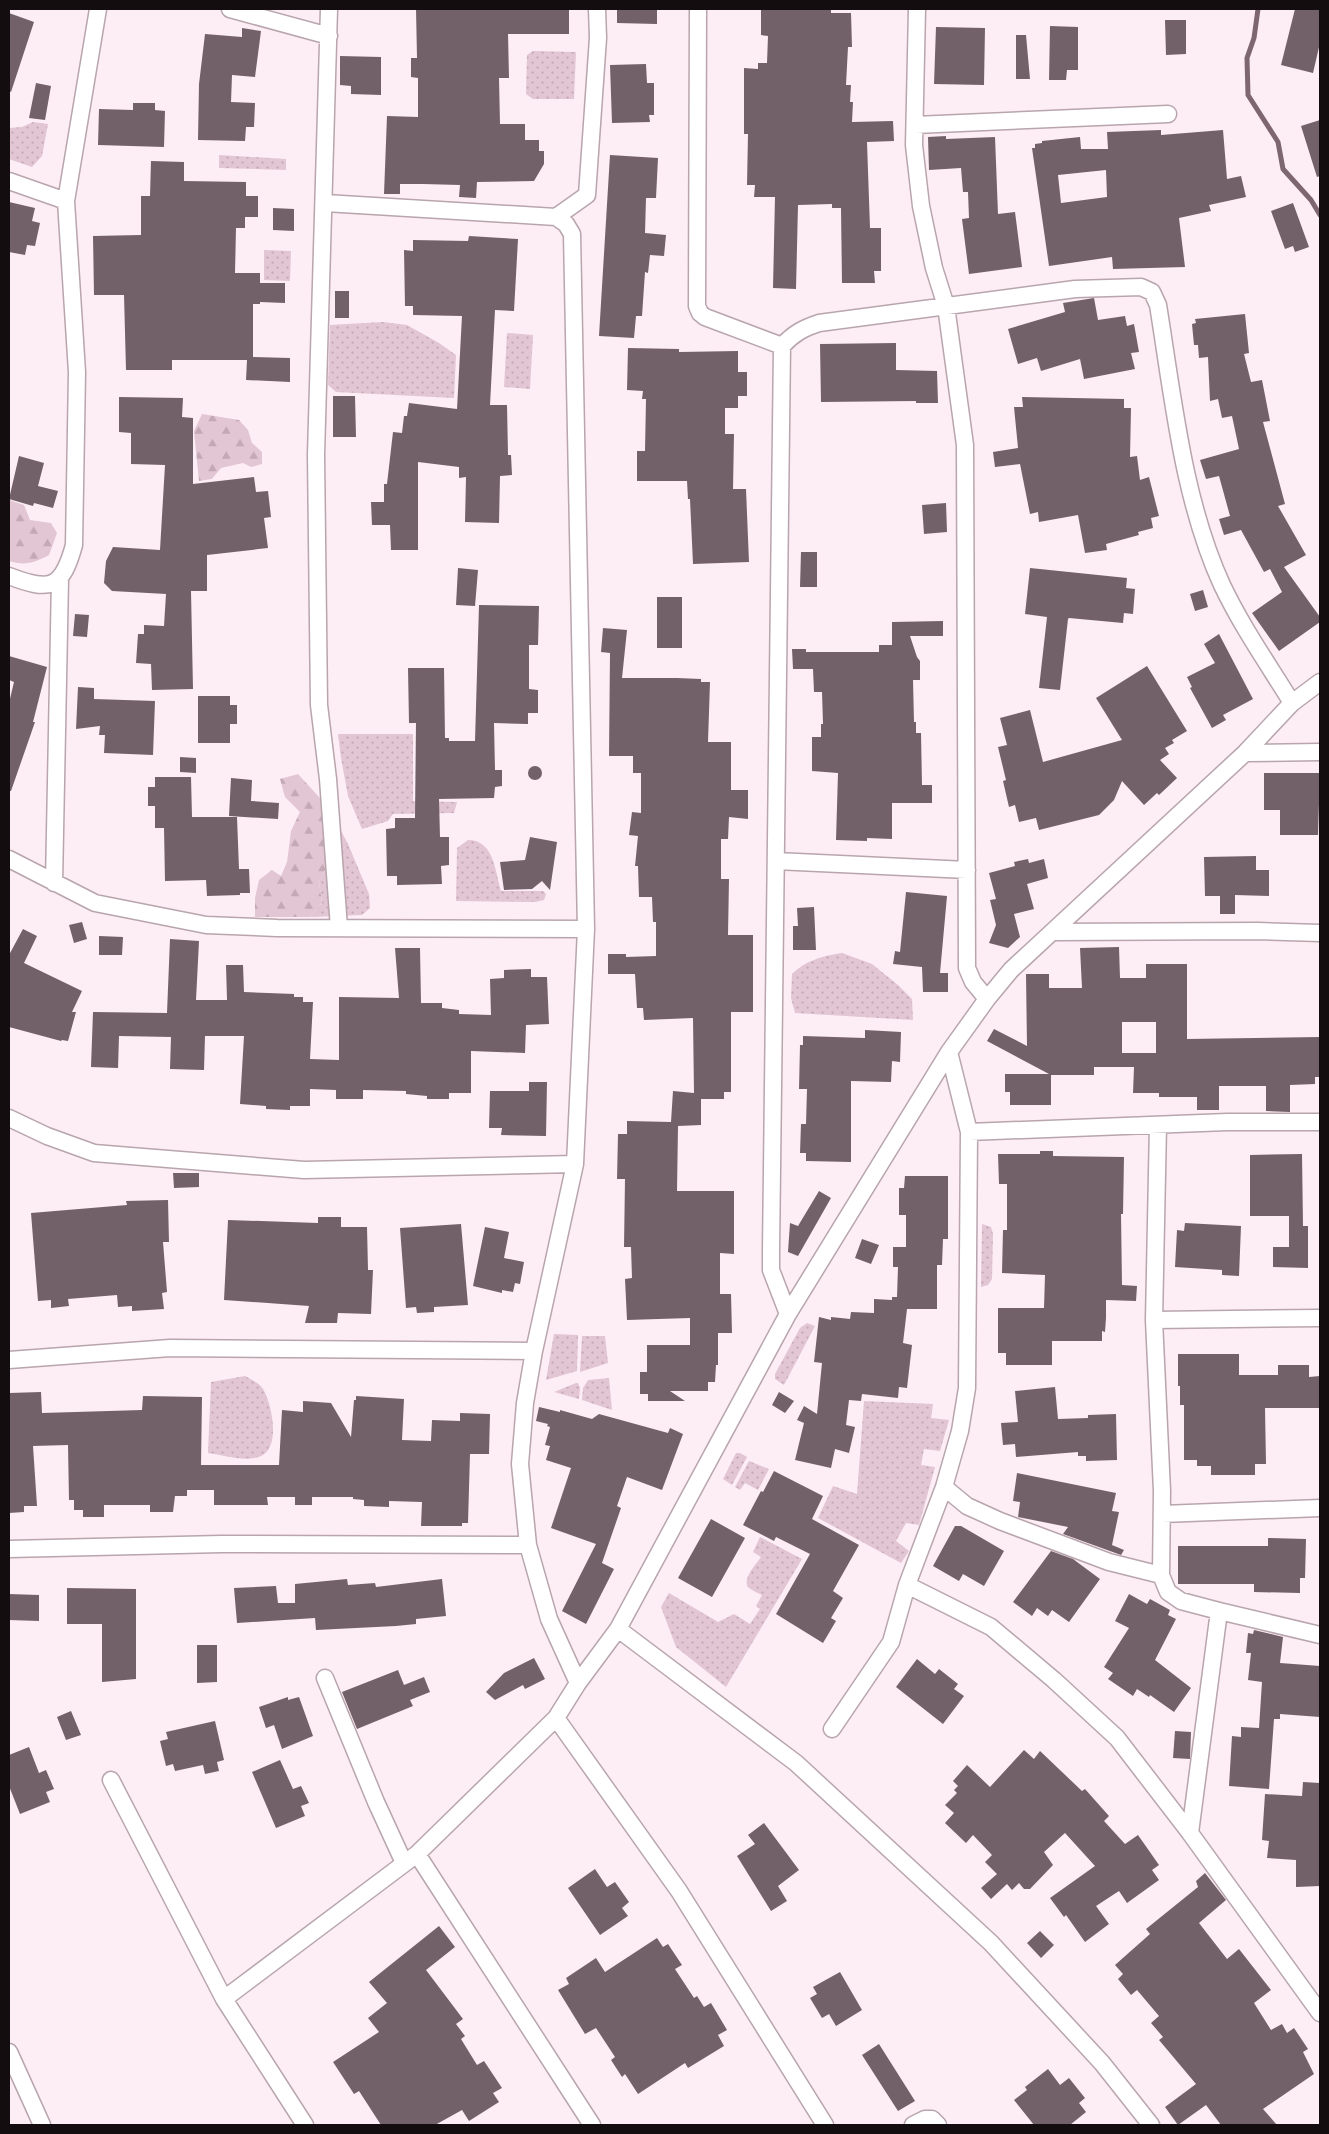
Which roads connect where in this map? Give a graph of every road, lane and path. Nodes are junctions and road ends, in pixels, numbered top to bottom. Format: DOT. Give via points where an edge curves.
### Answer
graph roads {
  1 [pos="98,9"];
  2 [pos="230,9"];
  3 [pos="329,9"];
  4 [pos="597,9"];
  5 [pos="698,9"];
  6 [pos="917,9"];
  7 [pos="329,36"];
  8 [pos="1168,114"];
  9 [pos="915,125"];
  10 [pos="9,181"];
  11 [pos="66,201"];
  12 [pos="325,203"];
  13 [pos="556,218"];
  14 [pos="946,306"];
  15 [pos="782,346"];
  16 [pos="9,576"];
  17 [pos="60,580"];
  18 [pos="1320,682"];
  19 [pos="1292,703"];
  20 [pos="1320,752"];
  21 [pos="1245,753"];
  22 [pos="9,859"];
  23 [pos="776,862"];
  24 [pos="967,870"];
  25 [pos="54,883"];
  26 [pos="339,928"];
  27 [pos="586,929"];
  28 [pos="1054,932"];
  29 [pos="1320,933"];
  30 [pos="987,999"];
  31 [pos="949,1052"];
  32 [pos="9,1118"];
  33 [pos="1320,1122"];
  34 [pos="1158,1125"];
  35 [pos="969,1132"];
  36 [pos="575,1164"];
  37 [pos="788,1314"];
  38 [pos="1320,1318"];
  39 [pos="1154,1320"];
  40 [pos="534,1351"];
  41 [pos="9,1360"];
  42 [pos="944,1487"];
  43 [pos="1320,1508"];
  44 [pos="1162,1514"];
  45 [pos="528,1545"];
  46 [pos="9,1549"];
  47 [pos="1161,1575"];
  48 [pos="907,1585"];
  49 [pos="1218,1611"];
  50 [pos="618,1629"];
  51 [pos="1320,1635"];
  52 [pos="325,1678"];
  53 [pos="578,1683"];
  54 [pos="556,1718"];
  55 [pos="832,1729"];
  56 [pos="111,1780"];
  57 [pos="1190,1833"];
  58 [pos="410,1859"];
  59 [pos="224,1999"];
  60 [pos="1320,2013"];
  61 [pos="9,2052"];
  62 [pos="42,2125"];
  63 [pos="305,2125"];
  64 [pos="592,2125"];
  65 [pos="825,2125"];
  66 [pos="913,2125"];
  67 [pos="938,2125"];
  68 [pos="1151,2125"];
  1 -- 11 [label="street"];
  2 -- 7 [label="street"];
  3 -- 7 [label="street"];
  4 -- 13 [label="street" via="598,38 587,195"];
  5 -- 15 [label="street" via="697,306 705,317"];
  6 -- 9 [label="street"];
  7 -- 12 [label="street"];
  8 -- 9 [label="street"];
  9 -- 14 [label="street" via="921,206"];
  10 -- 11 [label="street"];
  11 -- 17 [label="street" via="77,372 74,546"];
  12 -- 13 [label="street"];
  12 -- 26 [label="street" via="316,455 319,705"];
  13 -- 27 [label="street" via="566,224 572,234"];
  14 -- 15 [label="street" via="820,323 802,328"];
  14 -- 19 [label="street" via="1074,290 1141,287 1152,292 1158,305 1183,452 1200,525 1222,584 1242,623"];
  14 -- 24 [label="street" via="965,445"];
  15 -- 23 [label="street"];
  16 -- 17 [label="street" via="44,586"];
  17 -- 25 [label="street"];
  18 -- 19 [label="street"];
  19 -- 21 [label="street"];
  20 -- 21 [label="street"];
  21 -- 28 [label="street"];
  22 -- 25 [label="street"];
  23 -- 24 [label="street"];
  23 -- 37 [label="street" via="771,1270"];
  24 -- 30 [label="street" via="967,968 973,982"];
  25 -- 26 [label="street" via="95,903 206,926"];
  26 -- 27 [label="street"];
  27 -- 36 [label="street"];
  28 -- 29 [label="street"];
  28 -- 30 [label="street" via="1011,970"];
  30 -- 31 [label="street"];
  31 -- 35 [label="street"];
  31 -- 37 [label="street"];
  32 -- 36 [label="street" via="94,1153 143,1158 304,1170"];
  33 -- 34 [label="street"];
  34 -- 35 [label="street"];
  34 -- 39 [label="street"];
  35 -- 42 [label="street" via="967,1388 960,1431"];
  36 -- 40 [label="street"];
  37 -- 50 [label="street"];
  38 -- 39 [label="street"];
  39 -- 44 [label="street"];
  40 -- 41 [label="street" via="170,1348"];
  40 -- 45 [label="street" via="525,1403 520,1464"];
  42 -- 47 [label="street" via="967,1506 1000,1521 1109,1562"];
  42 -- 48 [label="street"];
  43 -- 44 [label="street"];
  44 -- 47 [label="street"];
  45 -- 46 [label="street" via="221,1544"];
  45 -- 53 [label="street" via="549,1619"];
  47 -- 49 [label="street" via="1168,1592 1181,1601"];
  48 -- 55 [label="street" via="892,1642"];
  48 -- 57 [label="street" via="991,1627 1048,1674 1117,1738"];
  49 -- 51 [label="street"];
  49 -- 57 [label="street"];
  50 -- 53 [label="street"];
  50 -- 68 [label="street" via="796,1763 991,1943 1102,2062"];
  52 -- 58 [label="street" via="376,1802"];
  53 -- 54 [label="street"];
  54 -- 58 [label="street"];
  54 -- 65 [label="street" via="679,1891"];
  56 -- 59 [label="street"];
  57 -- 60 [label="street"];
  58 -- 59 [label="street"];
  58 -- 64 [label="street"];
  59 -- 63 [label="street"];
  61 -- 62 [label="street"];
  66 -- 67 [label="street" via="925,2119 932,2119"];
}
